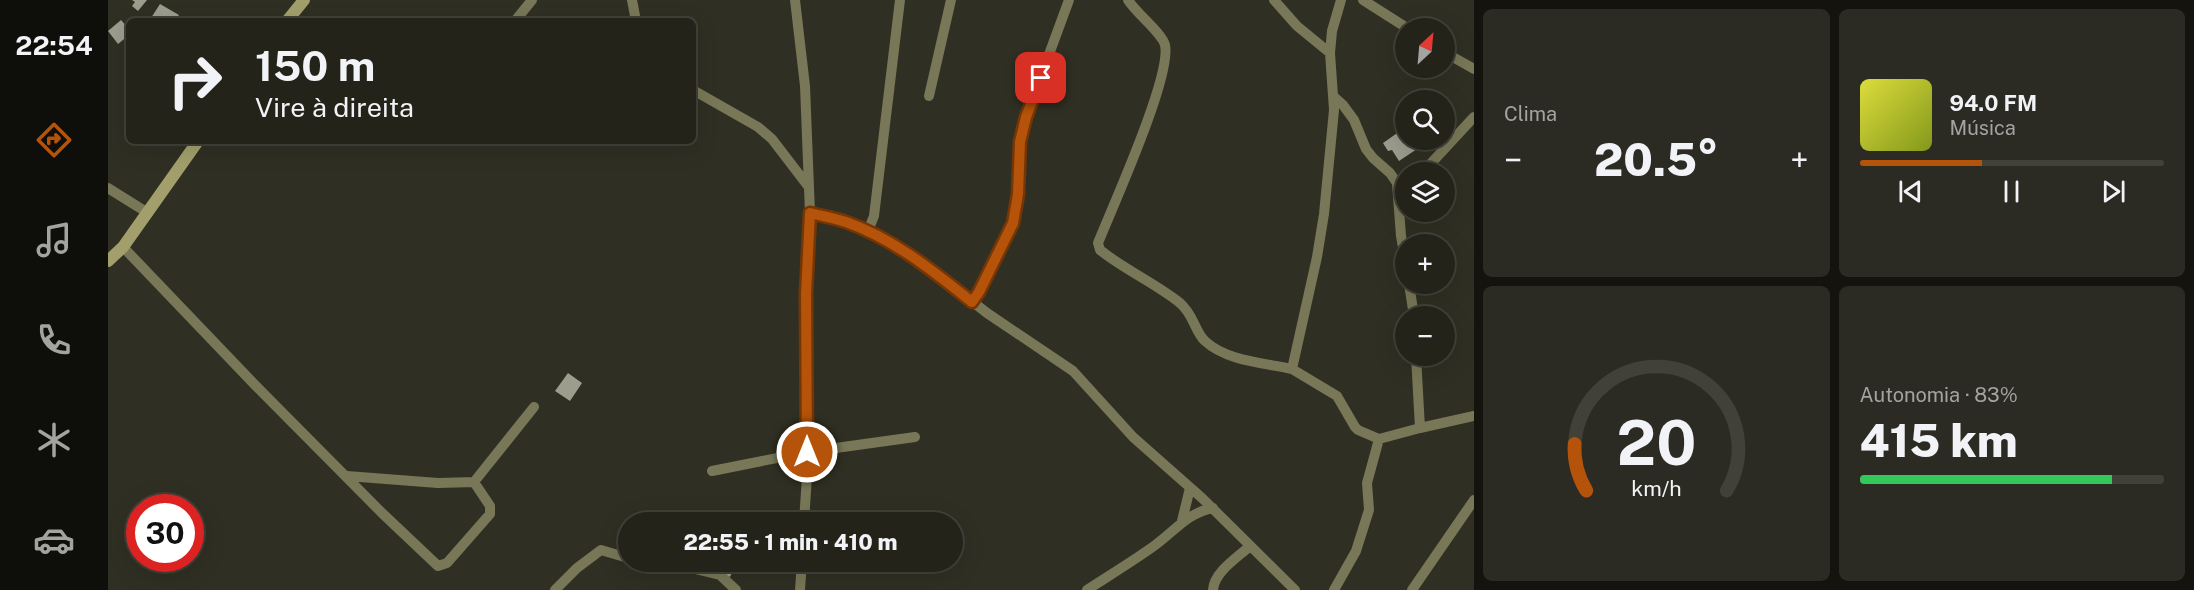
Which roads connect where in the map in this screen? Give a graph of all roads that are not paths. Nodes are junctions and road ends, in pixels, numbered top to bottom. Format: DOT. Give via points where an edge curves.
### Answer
graph roads {
  1 [pos="304,0"];
  2 [pos="532,0"];
  3 [pos="632,0"];
  4 [pos="795,0"];
  5 [pos="900,0"];
  6 [pos="951,0"];
  7 [pos="1069,0"];
  8 [pos="1128,0"];
  9 [pos="1274,0"];
  10 [pos="1341,0"];
  11 [pos="1363,0"];
  12 [pos="290,18"];
  13 [pos="517,18"];
  14 [pos="635,18"];
  15 [pos="1395,20"];
  16 [pos="1330,53"];
  17 [pos="1455,58"];
  18 [pos="1474,69"];
  19 [pos="696,92"];
  20 [pos="929,96"];
  21 [pos="1333,96"];
  22 [pos="1474,117"];
  23 [pos="196,144"];
  24 [pos="1432,162"];
  25 [pos="1395,180"];
  26 [pos="808,186"];
  27 [pos="108,189"];
  28 [pos="148,213"];
  29 [pos="810,213"];
  30 [pos="868,231"];
  31 [pos="123,247"];
  32 [pos="108,261"];
  33 [pos="972,302"];
  34 [pos="1417,366"];
  35 [pos="1292,369"];
  36 [pos="534,407"];
  37 [pos="1474,416"];
  38 [pos="1420,428"];
  39 [pos="915,437"];
  40 [pos="1379,439"];
  41 [pos="807,452"];
  42 [pos="712,471"];
  43 [pos="347,476"];
  44 [pos="474,482"];
  45 [pos="1190,488"];
  46 [pos="1474,500"];
  47 [pos="1213,508"];
  48 [pos="804,512"];
  49 [pos="1182,521"];
  50 [pos="1250,546"];
  51 [pos="618,555"];
  52 [pos="708,572"];
  53 [pos="801,572"];
  54 [pos="555,590"];
  55 [pos="735,590"];
  56 [pos="800,590"];
  57 [pos="1087,590"];
  58 [pos="1212,590"];
  59 [pos="1295,590"];
  60 [pos="1334,590"];
  61 [pos="1412,590"];
  1 -- 12 [label="street"];
  2 -- 13 [label="street"];
  3 -- 14 [label="street"];
  4 -- 26 [label="street" via="805,86"];
  5 -- 30 [label="street" via="874,216"];
  6 -- 20 [label="street"];
  7 -- 33 [label="street" via="1026,117 1013,223"];
  8 -- 35 [label="street" via="1162,37 1166,54 1144,129 1098,243 1100,250 1182,304 1204,340 1218,350"];
  9 -- 16 [label="street" via="1297,26"];
  10 -- 16 [label="street"];
  11 -- 15 [label="street"];
  16 -- 21 [label="street"];
  17 -- 18 [label="street"];
  19 -- 26 [label="street" via="758,127"];
  21 -- 25 [label="street" via="1354,120 1366,149"];
  21 -- 35 [label="street" via="1324,214"];
  22 -- 24 [label="street"];
  23 -- 28 [label="street"];
  26 -- 29 [label="street"];
  27 -- 28 [label="street"];
  28 -- 31 [label="street"];
  29 -- 30 [label="street"];
  29 -- 41 [label="street"];
  30 -- 33 [label="street" via="901,249"];
  31 -- 32 [label="street"];
  31 -- 43 [label="street"];
  33 -- 45 [label="street" via="1073,371 1133,437"];
  34 -- 38 [label="street"];
  35 -- 40 [label="street" via="1337,396 1354,427"];
  36 -- 44 [label="street"];
  37 -- 38 [label="street"];
  38 -- 40 [label="street"];
  39 -- 41 [label="street"];
  40 -- 60 [label="street" via="1367,483 1369,510 1356,551"];
  41 -- 42 [label="street"];
  41 -- 48 [label="street"];
  43 -- 44 [label="street"];
  43 -- 44 [label="street" via="438,566 447,563 490,514 490,506"];
  45 -- 47 [label="street"];
  45 -- 49 [label="street"];
  46 -- 61 [label="street"];
  47 -- 49 [label="street"];
  47 -- 50 [label="street"];
  49 -- 57 [label="street" via="1156,545"];
  50 -- 58 [label="street" via="1217,575"];
  50 -- 59 [label="street"];
  51 -- 54 [label="street" via="601,550"];
  52 -- 55 [label="street" via="720,575"];
  53 -- 56 [label="street"];
}
